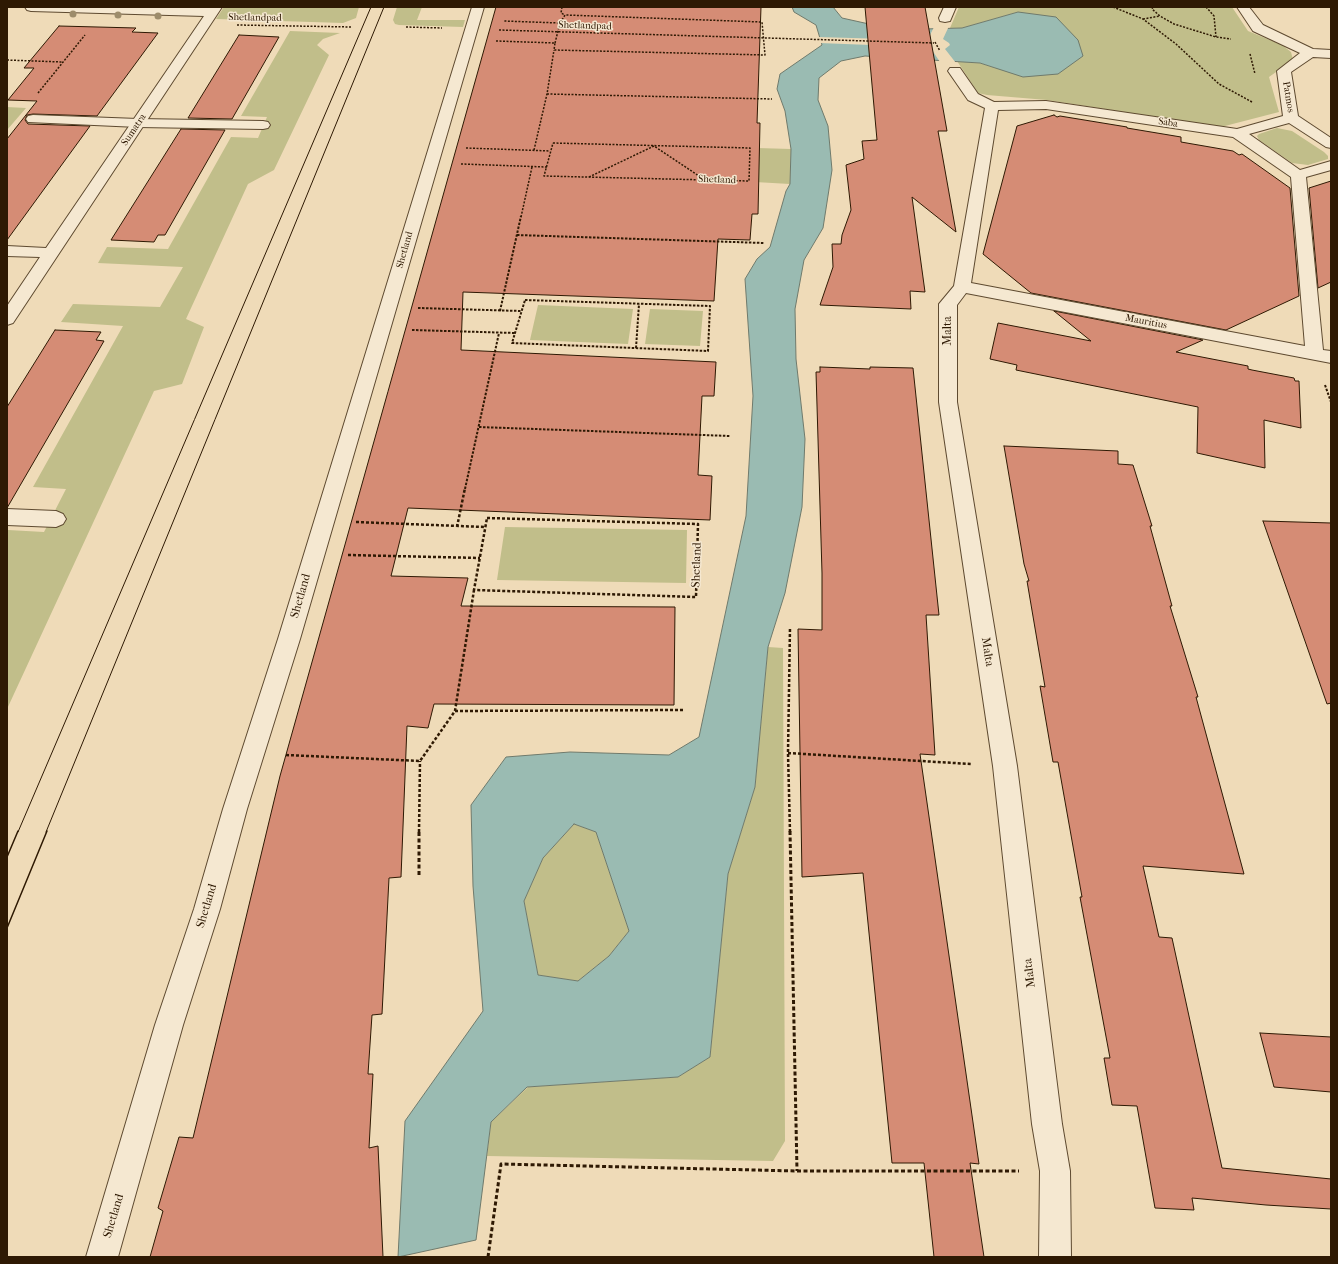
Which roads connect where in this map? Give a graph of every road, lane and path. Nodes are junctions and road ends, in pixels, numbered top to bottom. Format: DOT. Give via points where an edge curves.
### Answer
graph roads {
  1 [pos="31,7"];
  2 [pos="562,7"];
  3 [pos="1114,7"];
  4 [pos="1149,7"];
  5 [pos="1206,7"];
  6 [pos="1243,7"];
  7 [pos="1152,8"];
  8 [pos="211,14"];
  9 [pos="565,15"];
  10 [pos="1160,16"];
  11 [pos="1143,19"];
  12 [pos="560,23"];
  13 [pos="473,24"];
  14 [pos="406,26"];
  15 [pos="352,27"];
  16 [pos="87,32"];
  17 [pos="558,32"];
  18 [pos="764,39"];
  19 [pos="555,43"];
  20 [pos="934,43"];
  21 [pos="554,50"];
  22 [pos="1310,53"];
  23 [pos="1331,54"];
  24 [pos="7,60"];
  25 [pos="63,62"];
  26 [pos="955,70"];
  27 [pos="547,94"];
  28 [pos="34,98"];
  29 [pos="772,99"];
  30 [pos="992,106"];
  31 [pos="33,119"];
  32 [pos="1286,119"];
  33 [pos="138,123"];
  34 [pos="263,125"];
  35 [pos="1237,133"];
  36 [pos="1331,144"];
  37 [pos="654,146"];
  38 [pos="534,150"];
  39 [pos="550,151"];
  40 [pos="434,156"];
  41 [pos="1331,165"];
  42 [pos="532,166"];
  43 [pos="547,167"];
  44 [pos="1298,175"];
  45 [pos="589,177"];
  46 [pos="705,180"];
  47 [pos="517,235"];
  48 [pos="764,243"];
  49 [pos="7,251"];
  50 [pos="52,253"];
  51 [pos="962,287"];
  52 [pos="640,304"];
  53 [pos="388,307"];
  54 [pos="500,311"];
  55 [pos="521,311"];
  56 [pos="9,314"];
  57 [pos="381,329"];
  58 [pos="499,333"];
  59 [pos="515,334"];
  60 [pos="636,348"];
  61 [pos="1323,355"];
  62 [pos="479,427"];
  63 [pos="730,436"];
  64 [pos="7,517"];
  65 [pos="56,519"];
  66 [pos="324,521"];
  67 [pos="457,527"];
  68 [pos="485,527"];
  69 [pos="314,554"];
  70 [pos="480,558"];
  71 [pos="474,590"];
  72 [pos="790,627"];
  73 [pos="683,710"];
  74 [pos="455,711"];
  75 [pos="254,753"];
  76 [pos="788,753"];
  77 [pos="420,761"];
  78 [pos="1005,766"];
  79 [pos="419,875"];
  80 [pos="797,1171"];
  81 [pos="1055,1171"];
  82 [pos="102,1257"];
  83 [pos="488,1257"];
  84 [pos="1055,1257"];
  1 -- 8 [label="street"];
  2 -- 9 [label="path" via="561,13"];
  3 -- 11 [label="path"];
  4 -- 7 [label="path"];
  5 -- 10 [label="path" via="1214,16 1216,37 1174,24"];
  6 -- 22 [label="street" via="1258,28"];
  7 -- 10 [label="path"];
  8 -- 15 [label="path, Shetlandpad"];
  8 -- 33 [label="street, Sumatra"];
  9 -- 12 [label="path, Shetlandpad"];
  9 -- 18 [label="path, Shetlandpad" via="762,22"];
  10 -- 11 [label="path"];
  11 -- 32 [label="path" via="1176,44 1219,84"];
  12 -- 13 [label="path, Shetlandpad"];
  12 -- 17 [label="path"];
  13 -- 14 [label="path, Shetlandpad"];
  13 -- 17 [label="path, Shetlandpad"];
  13 -- 19 [label="path, Shetlandpad"];
  13 -- 40 [label="street, Shetland"];
  16 -- 25 [label="path"];
  17 -- 18 [label="path, Shetlandpad"];
  17 -- 19 [label="path"];
  18 -- 20 [label="path, Shetlandpad"];
  18 -- 21 [label="path, Shetlandpad" via="765,55"];
  19 -- 21 [label="path, Shetlandpad"];
  21 -- 27 [label="path"];
  22 -- 23 [label="street"];
  22 -- 32 [label="street, Patmos" via="1284,71"];
  24 -- 25 [label="path"];
  25 -- 28 [label="path"];
  26 -- 30 [label="street" via="973,97"];
  27 -- 29 [label="path"];
  27 -- 38 [label="path"];
  30 -- 35 [label="street, Saba" via="1046,105"];
  30 -- 51 [label="street"];
  31 -- 33 [label="street"];
  32 -- 35 [label="street"];
  32 -- 36 [label="street, Patmos"];
  33 -- 34 [label="street"];
  33 -- 50 [label="street, Sumatra"];
  35 -- 44 [label="street, Saba"];
  37 -- 39 [label="path, Shetland" via="552,143"];
  37 -- 45 [label="path"];
  37 -- 46 [label="path"];
  37 -- 46 [label="path, Shetland" via="750,148 749,181"];
  38 -- 39 [label="path"];
  38 -- 40 [label="path"];
  39 -- 43 [label="path"];
  40 -- 42 [label="path"];
  40 -- 53 [label="street, Shetland"];
  41 -- 44 [label="street"];
  42 -- 43 [label="path"];
  42 -- 47 [label="path"];
  43 -- 45 [label="path, Shetland" via="544,176"];
  44 -- 61 [label="street"];
  45 -- 46 [label="path, Shetland"];
  47 -- 48 [label="path"];
  47 -- 54 [label="path"];
  49 -- 50 [label="street"];
  50 -- 56 [label="street, Sumatra"];
  51 -- 61 [label="street, Mauritius"];
  51 -- 78 [label="street, Malta" via="948,304 948,402"];
  52 -- 55 [label="path" via="525,300"];
  52 -- 60 [label="path"];
  52 -- 60 [label="path" via="710,306 708,352"];
  53 -- 54 [label="path"];
  53 -- 57 [label="street, Shetland"];
  54 -- 55 [label="path"];
  55 -- 59 [label="path"];
  57 -- 58 [label="path"];
  57 -- 66 [label="street, Shetland"];
  58 -- 59 [label="path"];
  58 -- 62 [label="path"];
  59 -- 60 [label="path" via="512,343"];
  62 -- 63 [label="path"];
  62 -- 67 [label="path"];
  64 -- 65 [label="street"];
  66 -- 67 [label="path"];
  66 -- 69 [label="street, Shetland"];
  67 -- 68 [label="path"];
  68 -- 70 [label="path"];
  68 -- 71 [label="path, Shetland" via="487,518 698,524 696,597"];
  69 -- 70 [label="path"];
  69 -- 75 [label="street, Shetland"];
  70 -- 71 [label="path"];
  71 -- 74 [label="path"];
  72 -- 76 [label="path"];
  73 -- 74 [label="path"];
  74 -- 77 [label="path"];
  75 -- 77 [label="path"];
  75 -- 82 [label="street, Shetland" via="169,1025"];
  76 -- 78 [label="path"];
  76 -- 80 [label="path"];
  77 -- 79 [label="path"];
  78 -- 81 [label="street, Malta" via="1046,1116"];
  80 -- 81 [label="path"];
  80 -- 83 [label="path" via="501,1164"];
  81 -- 84 [label="street, Malta"];
}
